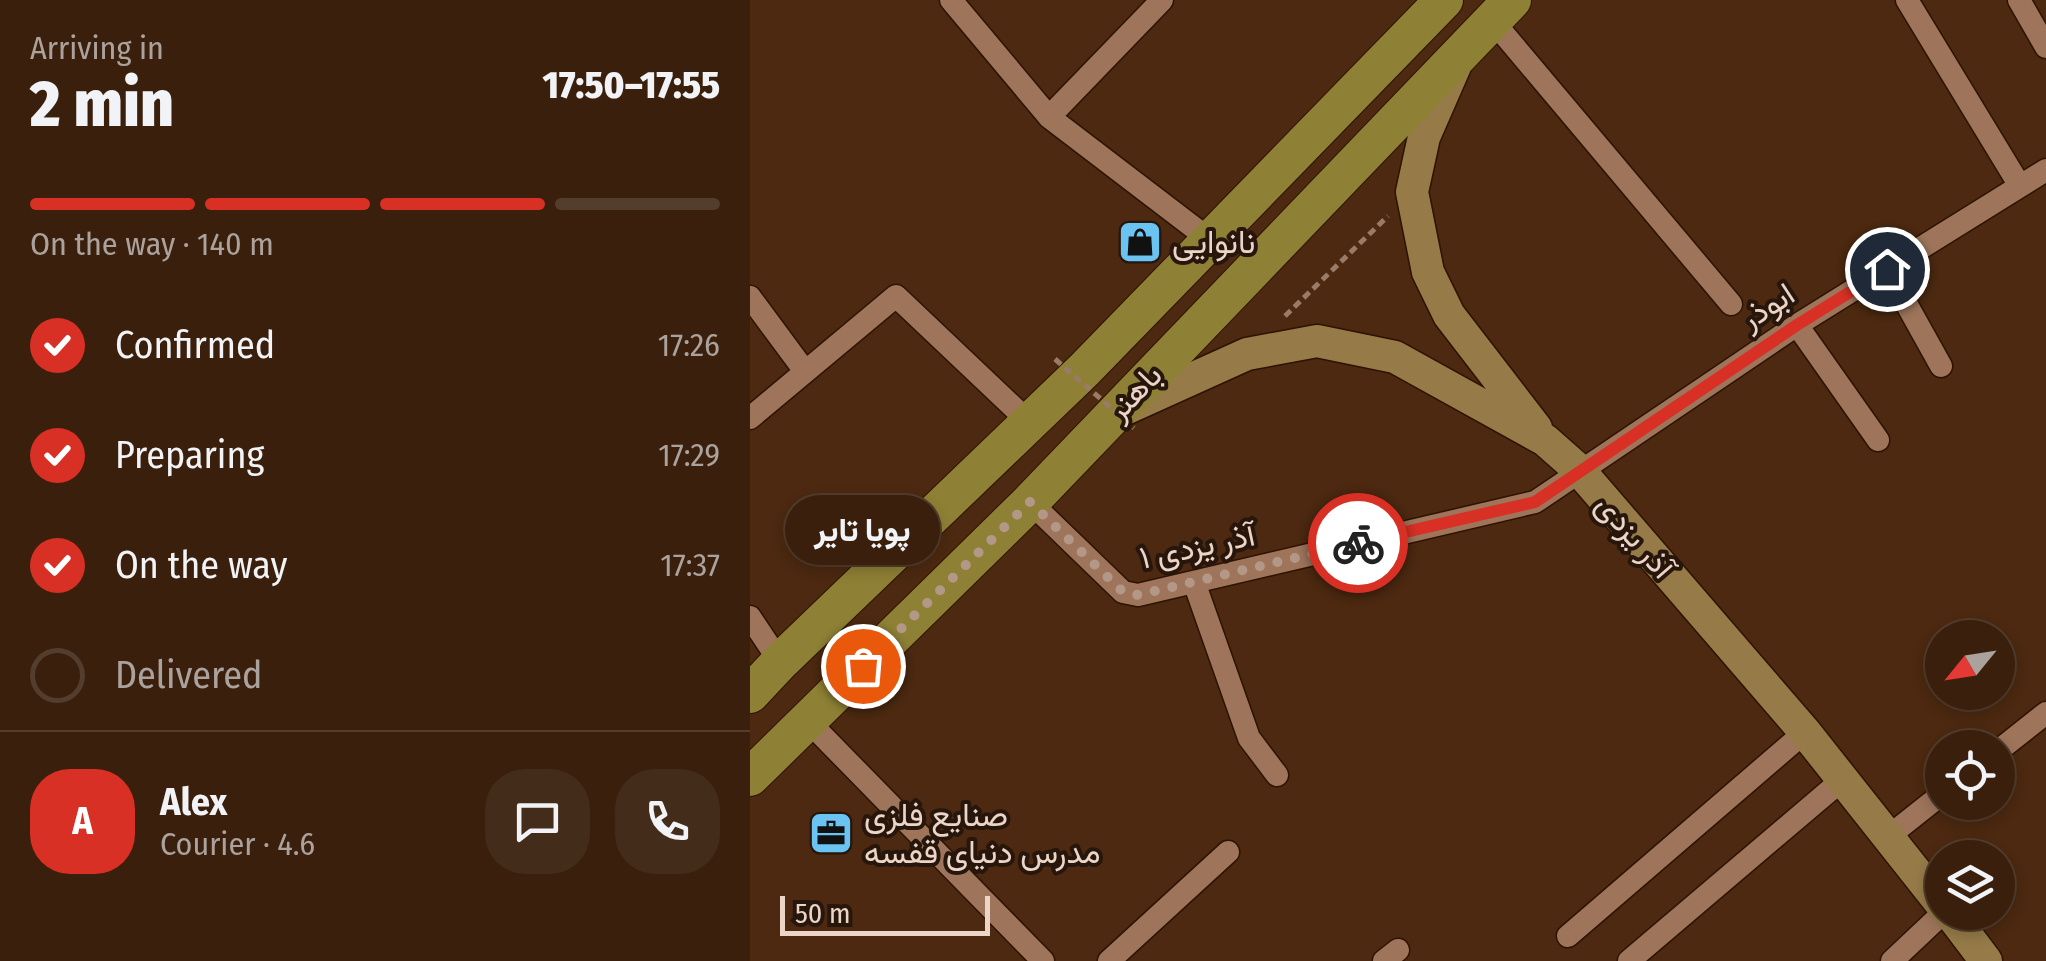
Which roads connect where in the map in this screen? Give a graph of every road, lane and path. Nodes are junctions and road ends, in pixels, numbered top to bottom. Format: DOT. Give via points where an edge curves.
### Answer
graph roads {
  1 [pos="950,0"];
  2 [pos="1162,0"];
  3 [pos="1444,0"];
  4 [pos="1907,0"];
  5 [pos="2019,0"];
  6 [pos="1502,10"];
  7 [pos="2046,48"];
  8 [pos="1461,52"];
  9 [pos="1049,117"];
  10 [pos="2046,170"];
  11 [pos="2020,186"];
  12 [pos="1412,192"];
  13 [pos="1210,240"];
  14 [pos="1887,269"];
  15 [pos="750,297"];
  16 [pos="1731,304"];
  17 [pos="1797,325"];
  18 [pos="1248,354"];
  19 [pos="1055,359"];
  20 [pos="1942,366"];
  21 [pos="804,370"];
  22 [pos="750,418"];
  23 [pos="1124,420"];
  24 [pos="1030,423"];
  25 [pos="1545,440"];
  26 [pos="1878,440"];
  27 [pos="1579,470"];
  28 [pos="1030,502"];
  29 [pos="1194,582"];
  30 [pos="750,616"];
  31 [pos="780,662"];
  32 [pos="750,694"];
  33 [pos="2046,713"];
  34 [pos="808,720"];
  35 [pos="1805,732"];
  36 [pos="2015,738"];
  37 [pos="1277,775"];
  38 [pos="750,778"];
  39 [pos="1842,780"];
  40 [pos="1925,807"];
  41 [pos="1889,836"];
  42 [pos="1228,852"];
  43 [pos="1925,883"];
  44 [pos="1926,930"];
  45 [pos="1961,930"];
  46 [pos="1568,936"];
  47 [pos="1044,961"];
  48 [pos="1110,961"];
  49 [pos="1628,961"];
  50 [pos="1892,961"];
  51 [pos="1986,961"];
  1 -- 9 [label="street"];
  2 -- 9 [label="street"];
  3 -- 13 [label="main road, باهنر"];
  4 -- 11 [label="street"];
  5 -- 7 [label="street"];
  6 -- 8 [label="main road, باهنر"];
  6 -- 16 [label="street"];
  8 -- 12 [label="street" via="1424,136"];
  8 -- 23 [label="main road, باهنر"];
  9 -- 13 [label="street"];
  10 -- 11 [label="street, ابوذر"];
  11 -- 14 [label="street, ابوذر"];
  12 -- 18 [label="path"];
  12 -- 25 [label="street" via="1428,272 1449,316"];
  13 -- 24 [label="main road, باهنر"];
  14 -- 17 [label="street, ابوذر"];
  14 -- 20 [label="street"];
  15 -- 21 [label="street"];
  17 -- 26 [label="street"];
  17 -- 27 [label="street, ابوذر"];
  18 -- 23 [label="street, آذر یزدی"];
  18 -- 25 [label="street, آذر یزدی" via="1317,340 1395,357"];
  19 -- 23 [label="path, bridge"];
  21 -- 22 [label="street"];
  21 -- 24 [label="street" via="896,296"];
  23 -- 28 [label="main road, باهنر"];
  24 -- 31 [label="main road, باهنر"];
  25 -- 27 [label="street, آذر یزدی"];
  27 -- 29 [label="street, آذر یزدی ۱" via="1535,502"];
  27 -- 35 [label="street, آذر یزدی"];
  28 -- 29 [label="street, آذر یزدی ۱" via="1123,592 1138,595"];
  28 -- 34 [label="main road, باهنر"];
  29 -- 37 [label="street" via="1249,738"];
  30 -- 31 [label="street"];
  31 -- 32 [label="main road, باهنر"];
  33 -- 36 [label="street"];
  34 -- 38 [label="main road, باهنر"];
  34 -- 47 [label="street"];
  35 -- 39 [label="street, آذر یزدی"];
  35 -- 46 [label="street"];
  39 -- 41 [label="street, آذر یزدی"];
  39 -- 49 [label="street"];
  40 -- 41 [label="street"];
  41 -- 43 [label="street, آذر یزدی"];
  42 -- 48 [label="street"];
  44 -- 50 [label="street"];
  45 -- 51 [label="street"];
}
